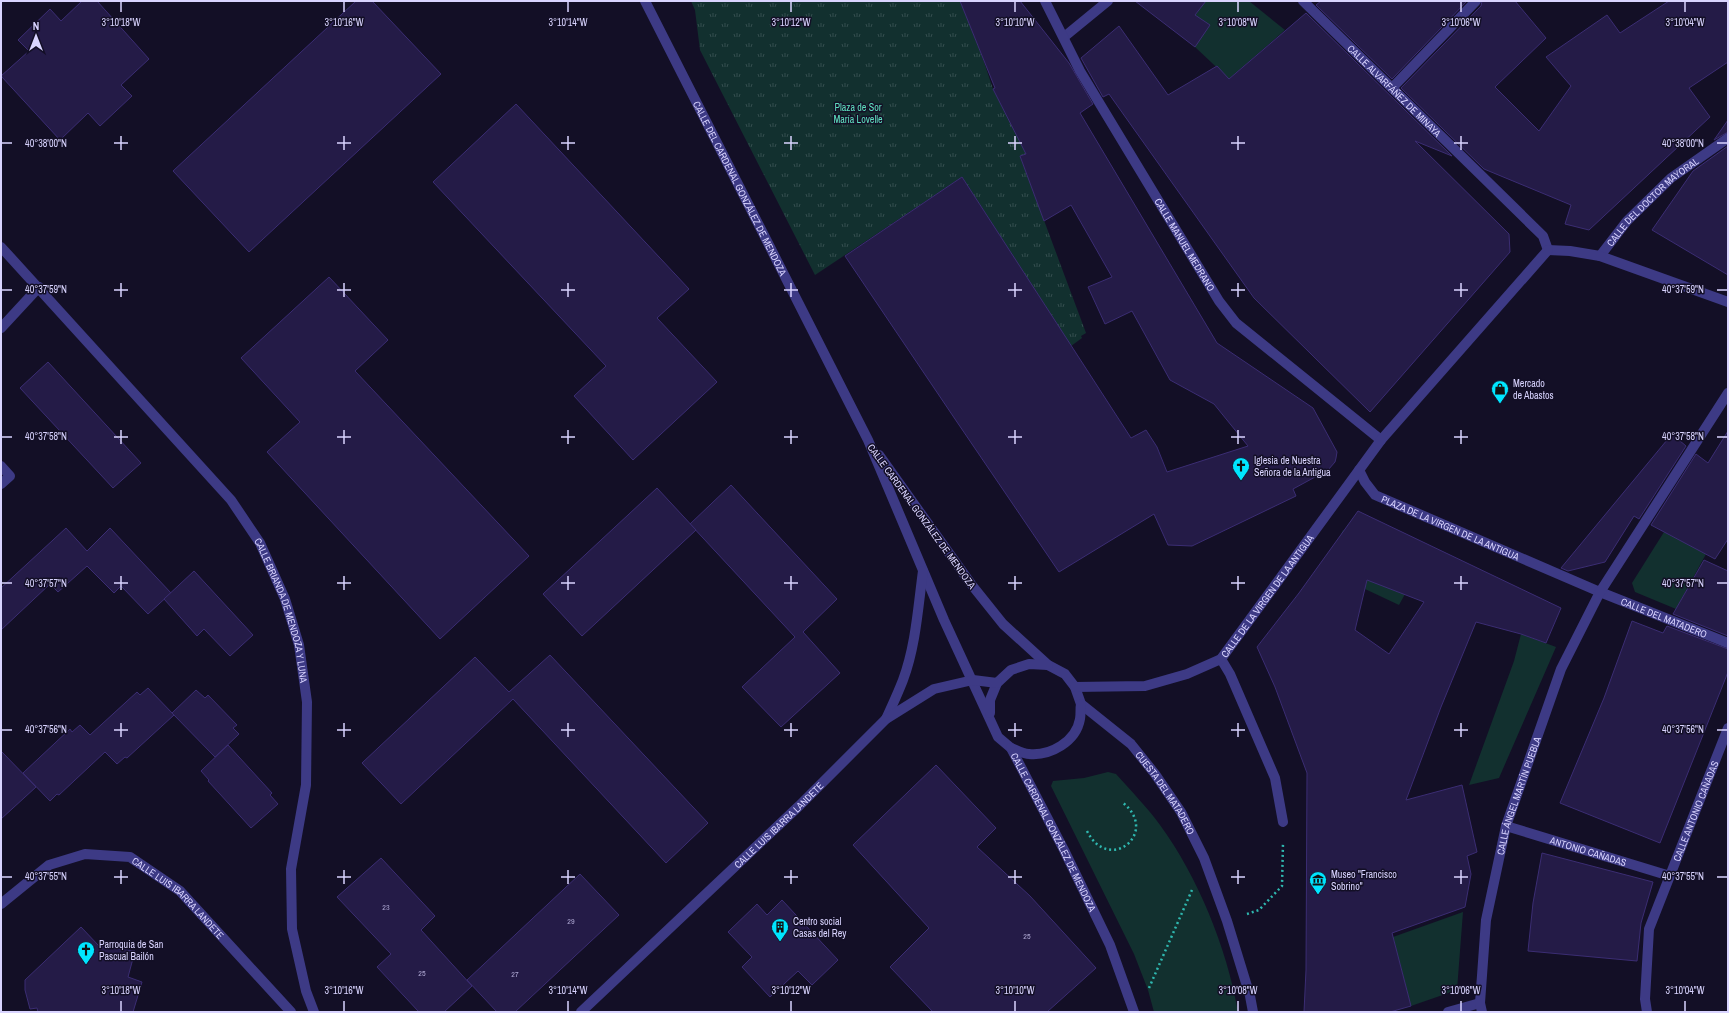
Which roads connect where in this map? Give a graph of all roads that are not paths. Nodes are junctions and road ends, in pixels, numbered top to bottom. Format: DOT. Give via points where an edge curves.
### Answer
graph roads {
  1 [pos="645,1"];
  2 [pos="1045,1"];
  3 [pos="1108,1"];
  4 [pos="1303,1"];
  5 [pos="1476,1"];
  6 [pos="1064,37"];
  7 [pos="1392,88"];
  8 [pos="1728,138"];
  9 [pos="1,247"];
  10 [pos="1548,250"];
  11 [pos="1600,256"];
  12 [pos="39,287"];
  13 [pos="1728,302"];
  14 [pos="1,328"];
  15 [pos="1728,393"];
  16 [pos="868,440"];
  17 [pos="1381,440"];
  18 [pos="1,466"];
  19 [pos="1359,470"];
  20 [pos="1,484"];
  21 [pos="923,571"];
  22 [pos="1600,592"];
  23 [pos="1728,643"];
  24 [pos="1221,659"];
  25 [pos="1048,665"];
  26 [pos="972,680"];
  27 [pos="997,683"];
  28 [pos="1076,687"];
  29 [pos="1081,704"];
  30 [pos="886,720"];
  31 [pos="990,720"];
  32 [pos="1728,728"];
  33 [pos="1011,748"];
  34 [pos="1283,822"];
  35 [pos="1506,826"];
  36 [pos="1670,876"];
  37 [pos="1,904"];
  38 [pos="1481,1007"];
  39 [pos="1133,1009"];
  40 [pos="291,1012"];
  41 [pos="314,1012"];
  42 [pos="581,1012"];
  43 [pos="1253,1012"];
  44 [pos="1448,1012"];
  45 [pos="1647,1012"];
  1 -- 16 [label="street, CALLE DEL CARDENAL GONZÁLEZ DE MENDOZA"];
  2 -- 6 [label="street, CALLE MANUEL MEDRANO"];
  3 -- 6 [label="street"];
  4 -- 7 [label="street, CALLE ALVARFÁÑEZ DE MINAYA"];
  5 -- 7 [label="street"];
  6 -- 17 [label="street, CALLE MANUEL MEDRANO" via="1080,71 1220,301 1236,323"];
  7 -- 10 [label="street, CALLE ALVARFÁÑEZ DE MINAYA" via="1543,236"];
  8 -- 11 [label="street, CALLE DEL DOCTOR MAYORAL" via="1671,178 1627,221"];
  9 -- 12 [label="street, CALLE BRIANDA DE MENDOZA Y LUNA"];
  10 -- 11 [label="street"];
  10 -- 17 [label="street"];
  11 -- 13 [label="street"];
  12 -- 14 [label="street"];
  12 -- 41 [label="street, CALLE BRIANDA DE MENDOZA Y LUNA" via="231,500 260,543 285,599 299,644 307,702 306,785 291,869 292,929 306,991"];
  15 -- 22 [label="street"];
  16 -- 21 [label="street, CALLE CARDENAL GONZÁLEZ DE MENDOZA"];
  16 -- 25 [label="street, CALLE CARDENAL GONZÁLEZ DE MENDOZA" via="971,584 1003,624"];
  17 -- 19 [label="street"];
  18 -- 20 [label="street" via="10,476"];
  19 -- 22 [label="street, PLAZA DE LA VIRGEN DE LA ANTIGUA" via="1375,495"];
  19 -- 24 [label="street, CALLE DE LA VIRGEN DE LA ANTIGUA"];
  21 -- 26 [label="street, CALLE CARDENAL GONZÁLEZ DE MENDOZA"];
  21 -- 30 [label="street, CALLE CARDENAL GONZÁLEZ DE MENDOZA" via="913,643 903,680"];
  22 -- 23 [label="street, CALLE DEL MATADERO"];
  22 -- 35 [label="street, CALLE ÁNGEL MARTÍN PUEBLA" via="1560,669"];
  24 -- 28 [label="street, CALLE DE LA VIRGEN DE LA ANTIGUA" via="1187,674 1145,686"];
  24 -- 34 [label="street" via="1275,778"];
  25 -- 27 [label="street" via="1029,664 1011,670"];
  25 -- 28 [label="street" via="1065,674"];
  26 -- 27 [label="street, CALLE LUIS IBARRA LANDETE"];
  26 -- 30 [label="street, CALLE LUIS IBARRA LANDETE" via="934,689"];
  26 -- 31 [label="street, CALLE CARDENAL GONZÁLEZ DE MENDOZA"];
  27 -- 31 [label="street" via="990,700"];
  28 -- 29 [label="street"];
  29 -- 33 [label="street" via="1080,720 1073,736 1060,747 1044,754 1027,754"];
  29 -- 43 [label="street, CUESTA DEL MATADERO" via="1131,744 1181,812 1204,858 1230,933"];
  30 -- 42 [label="street, CALLE LUIS IBARRA LANDETE" via="794,811"];
  31 -- 33 [label="street, CALLE CARDENAL GONZÁLEZ DE MENDOZA" via="998,737"];
  32 -- 36 [label="street, CALLE ANTONIO CAÑADAS"];
  33 -- 39 [label="street, CALLE CARDENAL GONZÁLEZ DE MENDOZA" via="1110,945"];
  35 -- 36 [label="street, ANTONIO CAÑADAS"];
  35 -- 38 [label="street, CALLE ÁNGEL MARTÍN PUEBLA" via="1486,920"];
  36 -- 45 [label="street, CALLE ANTONIO CAÑADAS" via="1649,928 1645,999"];
  37 -- 40 [label="street, CALLE LUIS IBARRA LANDETE" via="49,865 85,854 130,857 180,890"];
  38 -- 44 [label="street"];
}
